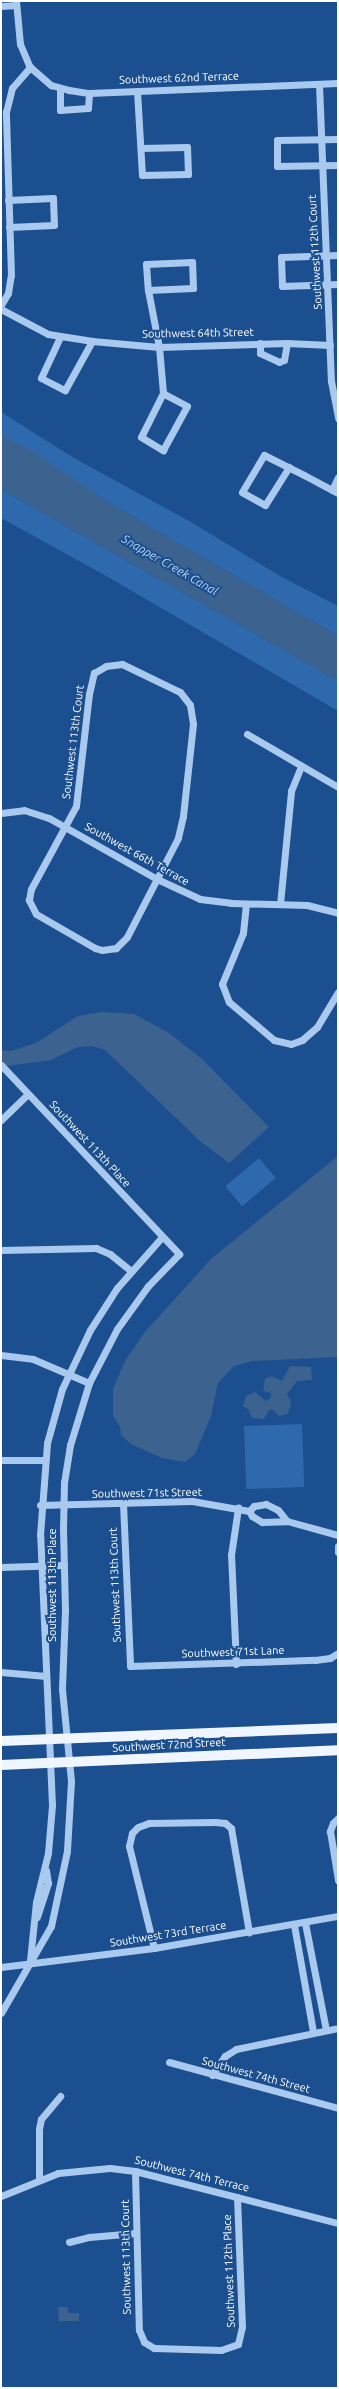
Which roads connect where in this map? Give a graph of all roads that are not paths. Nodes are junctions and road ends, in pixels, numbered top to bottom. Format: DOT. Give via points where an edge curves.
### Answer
graph roads {
  1 [pos="16,3"];
  2 [pos="1,6"];
  3 [pos="30,67"];
  4 [pos="338,83"];
  5 [pos="319,84"];
  6 [pos="60,88"];
  7 [pos="137,91"];
  8 [pos="89,93"];
  9 [pos="5,96"];
  10 [pos="3,124"];
  11 [pos="338,138"];
  12 [pos="322,139"];
  13 [pos="141,148"];
  14 [pos="323,165"];
  15 [pos="338,165"];
  16 [pos="8,200"];
  17 [pos="9,227"];
  18 [pos="327,255"];
  19 [pos="338,255"];
  20 [pos="328,284"];
  21 [pos="338,284"];
  22 [pos="148,290"];
  23 [pos="1,306"];
  24 [pos="1,309"];
  25 [pos="60,337"];
  26 [pos="338,340"];
  27 [pos="92,342"];
  28 [pos="330,342"];
  29 [pos="260,343"];
  30 [pos="287,343"];
  31 [pos="159,347"];
  32 [pos="334,361"];
  33 [pos="163,393"];
  34 [pos="338,418"];
  35 [pos="288,468"];
  36 [pos="338,478"];
  37 [pos="335,492"];
  38 [pos="247,734"];
  39 [pos="301,766"];
  40 [pos="338,787"];
  41 [pos="1,813"];
  42 [pos="66,827"];
  43 [pos="157,879"];
  44 [pos="246,904"];
  45 [pos="280,904"];
  46 [pos="338,913"];
  47 [pos="338,992"];
  48 [pos="1,1065"];
  49 [pos="28,1094"];
  50 [pos="1,1120"];
  51 [pos="162,1237"];
  52 [pos="1,1250"];
  53 [pos="131,1271"];
  54 [pos="1,1355"];
  55 [pos="69,1374"];
  56 [pos="89,1383"];
  57 [pos="1,1460"];
  58 [pos="44,1460"];
  59 [pos="123,1503"];
  60 [pos="40,1505"];
  61 [pos="63,1505"];
  62 [pos="238,1508"];
  63 [pos="249,1511"];
  64 [pos="287,1521"];
  65 [pos="338,1535"];
  66 [pos="338,1546"];
  67 [pos="338,1552"];
  68 [pos="64,1565"];
  69 [pos="42,1566"];
  70 [pos="1,1567"];
  71 [pos="337,1654"];
  72 [pos="236,1664"];
  73 [pos="130,1666"];
  74 [pos="1,1672"];
  75 [pos="46,1676"];
  76 [pos="338,1728"];
  77 [pos="66,1738"];
  78 [pos="50,1739"];
  79 [pos="1,1741"];
  80 [pos="338,1750"];
  81 [pos="69,1762"];
  82 [pos="52,1763"];
  83 [pos="1,1765"];
  84 [pos="338,1818"];
  85 [pos="46,1867"];
  86 [pos="338,1880"];
  87 [pos="45,1895"];
  88 [pos="59,1899"];
  89 [pos="338,1916"];
  90 [pos="36,1921"];
  91 [pos="305,1923"];
  92 [pos="294,1925"];
  93 [pos="249,1932"];
  94 [pos="154,1948"];
  95 [pos="30,1964"];
  96 [pos="1,1968"];
  97 [pos="1,2013"];
  98 [pos="338,2028"];
  99 [pos="326,2030"];
  100 [pos="313,2032"];
  101 [pos="169,2062"];
  102 [pos="212,2075"];
  103 [pos="60,2096"];
  104 [pos="338,2108"];
  105 [pos="135,2171"];
  106 [pos="39,2179"];
  107 [pos="1,2196"];
  108 [pos="237,2197"];
  109 [pos="338,2223"];
  110 [pos="136,2233"];
  111 [pos="69,2242"];
  112 [pos="144,2342"];
  1 -- 2 [label="street"];
  1 -- 3 [label="street" via="20,44"];
  3 -- 6 [label="street, Southwest 62nd Terrace" via="44,80"];
  3 -- 9 [label="street" via="15,81"];
  4 -- 5 [label="street, Southwest 62nd Terrace"];
  5 -- 7 [label="street, Southwest 62nd Terrace"];
  5 -- 12 [label="street, Southwest 112th Court"];
  6 -- 8 [label="street, Southwest 62nd Terrace"];
  6 -- 8 [label="street" via="60,110 88,108"];
  7 -- 8 [label="street, Southwest 62nd Terrace"];
  7 -- 13 [label="street"];
  9 -- 10 [label="street"];
  10 -- 16 [label="street"];
  11 -- 12 [label="street"];
  12 -- 14 [label="street, Southwest 112th Court"];
  12 -- 14 [label="street" via="277,140 277,166"];
  13 -- 13 [label="street" via="142,175 188,174 187,147"];
  14 -- 15 [label="street"];
  14 -- 18 [label="street, Southwest 112th Court"];
  16 -- 17 [label="street"];
  16 -- 17 [label="street" via="53,198 54,226"];
  17 -- 23 [label="street" via="11,275 8,293"];
  18 -- 19 [label="street"];
  18 -- 20 [label="street, Southwest 112th Court"];
  18 -- 20 [label="street" via="280,257 282,286"];
  20 -- 21 [label="street"];
  20 -- 28 [label="street, Southwest 112th Court"];
  22 -- 22 [label="street" via="193,288 192,262 146,264"];
  22 -- 31 [label="street"];
  24 -- 25 [label="street, Southwest 64th Street" via="36,328"];
  25 -- 27 [label="street, Southwest 64th Street"];
  25 -- 27 [label="street" via="41,378 65,390"];
  26 -- 28 [label="street, Southwest 64th Street"];
  27 -- 31 [label="street, Southwest 64th Street"];
  28 -- 30 [label="street, Southwest 64th Street"];
  28 -- 32 [label="street, Southwest 112th Court"];
  29 -- 30 [label="street, Southwest 64th Street"];
  29 -- 30 [label="street" via="260,353 279,362 284,360"];
  29 -- 31 [label="street, Southwest 64th Street"];
  31 -- 33 [label="street"];
  32 -- 34 [label="street, Southwest 112th Court" via="332,388"];
  33 -- 33 [label="street" via="141,437 163,450 187,406"];
  35 -- 35 [label="street" via="264,455 242,492 265,505"];
  35 -- 37 [label="street"];
  36 -- 37 [label="street"];
  38 -- 39 [label="street"];
  39 -- 40 [label="street"];
  39 -- 45 [label="street" via="291,791"];
  41 -- 42 [label="street, Southwest 66th Terrace" via="24,810"];
  42 -- 43 [label="street, Southwest 66th Terrace"];
  42 -- 43 [label="street, Southwest 113th Court" via="31,889 29,904 36,914 95,948 116,948 127,937"];
  42 -- 43 [label="street, Southwest 113th Court" via="76,806 89,694 94,673 110,665 125,665 178,690 191,708 193,724 182,824"];
  43 -- 44 [label="street, Southwest 66th Terrace" via="200,899"];
  44 -- 45 [label="street, Southwest 66th Terrace"];
  44 -- 47 [label="street" via="243,933 224,976 223,990 229,1002 270,1038 287,1044 302,1040 317,1027"];
  45 -- 46 [label="street, Southwest 66th Terrace" via="307,905"];
  48 -- 49 [label="street, Southwest 113th Place"];
  49 -- 50 [label="street"];
  49 -- 51 [label="street, Southwest 113th Place"];
  51 -- 53 [label="street, Southwest 113th Place"];
  51 -- 56 [label="street, Southwest 113th Place" via="179,1254 127,1313"];
  52 -- 53 [label="street" via="96,1248 110,1254"];
  53 -- 55 [label="street, Southwest 113th Place" via="90,1330"];
  54 -- 55 [label="street" via="33,1360"];
  55 -- 56 [label="street"];
  55 -- 58 [label="street, Southwest 113th Place" via="53,1417"];
  56 -- 61 [label="street, Southwest 113th Place" via="70,1445"];
  57 -- 58 [label="street"];
  58 -- 60 [label="street, Southwest 113th Place"];
  59 -- 61 [label="street, Southwest 71st Street"];
  59 -- 62 [label="street, Southwest 71st Street" via="192,1501"];
  59 -- 73 [label="street, Southwest 113th Court"];
  60 -- 61 [label="street, Southwest 71st Street"];
  60 -- 69 [label="street, Southwest 113th Place"];
  61 -- 68 [label="street, Southwest 113th Place"];
  62 -- 63 [label="street, Southwest 71st Street"];
  62 -- 72 [label="street" via="231,1555"];
  63 -- 64 [label="street" via="262,1522"];
  63 -- 64 [label="street" via="261,1504 269,1505 278,1510"];
  64 -- 65 [label="street"];
  66 -- 67 [label="street"];
  68 -- 69 [label="street"];
  68 -- 77 [label="street, Southwest 113th Place" via="62,1674"];
  69 -- 70 [label="street"];
  69 -- 75 [label="street, Southwest 113th Place"];
  71 -- 72 [label="street, Southwest 71st Lane" via="320,1660"];
  72 -- 73 [label="street, Southwest 71st Lane"];
  74 -- 75 [label="street"];
  75 -- 78 [label="street, Southwest 113th Place"];
  76 -- 77 [label="main road, Southwest 72nd Street"];
  77 -- 78 [label="main road, Southwest 72nd Street"];
  77 -- 81 [label="street, Southwest 113th Place"];
  78 -- 79 [label="main road, Southwest 72nd Street"];
  78 -- 82 [label="street, Southwest 113th Place"];
  80 -- 81 [label="main road, Southwest 72nd Street"];
  81 -- 82 [label="main road, Southwest 72nd Street"];
  81 -- 88 [label="street, Southwest 113th Place" via="68,1839"];
  82 -- 83 [label="main road, Southwest 72nd Street"];
  82 -- 85 [label="street, Southwest 113th Place" via="52,1822"];
  84 -- 86 [label="street" via="333,1822 330,1831"];
  85 -- 87 [label="street, Southwest 113th Place" via="48,1883"];
  85 -- 90 [label="street, Southwest 113th Place" via="37,1897"];
  87 -- 88 [label="street"];
  87 -- 90 [label="street, Southwest 113th Place"];
  88 -- 95 [label="street, Southwest 113th Place" via="51,1926"];
  89 -- 91 [label="street, Southwest 73rd Terrace"];
  90 -- 95 [label="street, Southwest 113th Place"];
  91 -- 92 [label="street, Southwest 73rd Terrace"];
  91 -- 99 [label="street"];
  92 -- 93 [label="street, Southwest 73rd Terrace"];
  92 -- 100 [label="street"];
  93 -- 94 [label="street, Southwest 73rd Terrace"];
  93 -- 94 [label="street" via="231,1828 215,1822 149,1823 135,1829 130,1836 129,1846"];
  94 -- 95 [label="street, Southwest 73rd Terrace"];
  95 -- 96 [label="street, Southwest 73rd Terrace"];
  95 -- 97 [label="street, Southwest 113th Place"];
  98 -- 99 [label="street"];
  99 -- 100 [label="street"];
  100 -- 102 [label="street" via="236,2049 226,2056"];
  101 -- 102 [label="street, Southwest 74th Street"];
  102 -- 104 [label="street, Southwest 74th Street"];
  103 -- 106 [label="street" via="42,2119 39,2129"];
  105 -- 106 [label="street, Southwest 74th Terrace" via="88,2168"];
  105 -- 108 [label="street, Southwest 74th Terrace"];
  105 -- 110 [label="street, Southwest 113th Court"];
  106 -- 107 [label="street, Southwest 74th Terrace"];
  108 -- 109 [label="street, Southwest 74th Terrace"];
  108 -- 112 [label="street, Southwest 112th Place" via="242,2327 238,2344 230,2348 210,2350 160,2348"];
  110 -- 111 [label="street" via="89,2237"];
  110 -- 112 [label="street, Southwest 113th Court" via="138,2322"];
}
